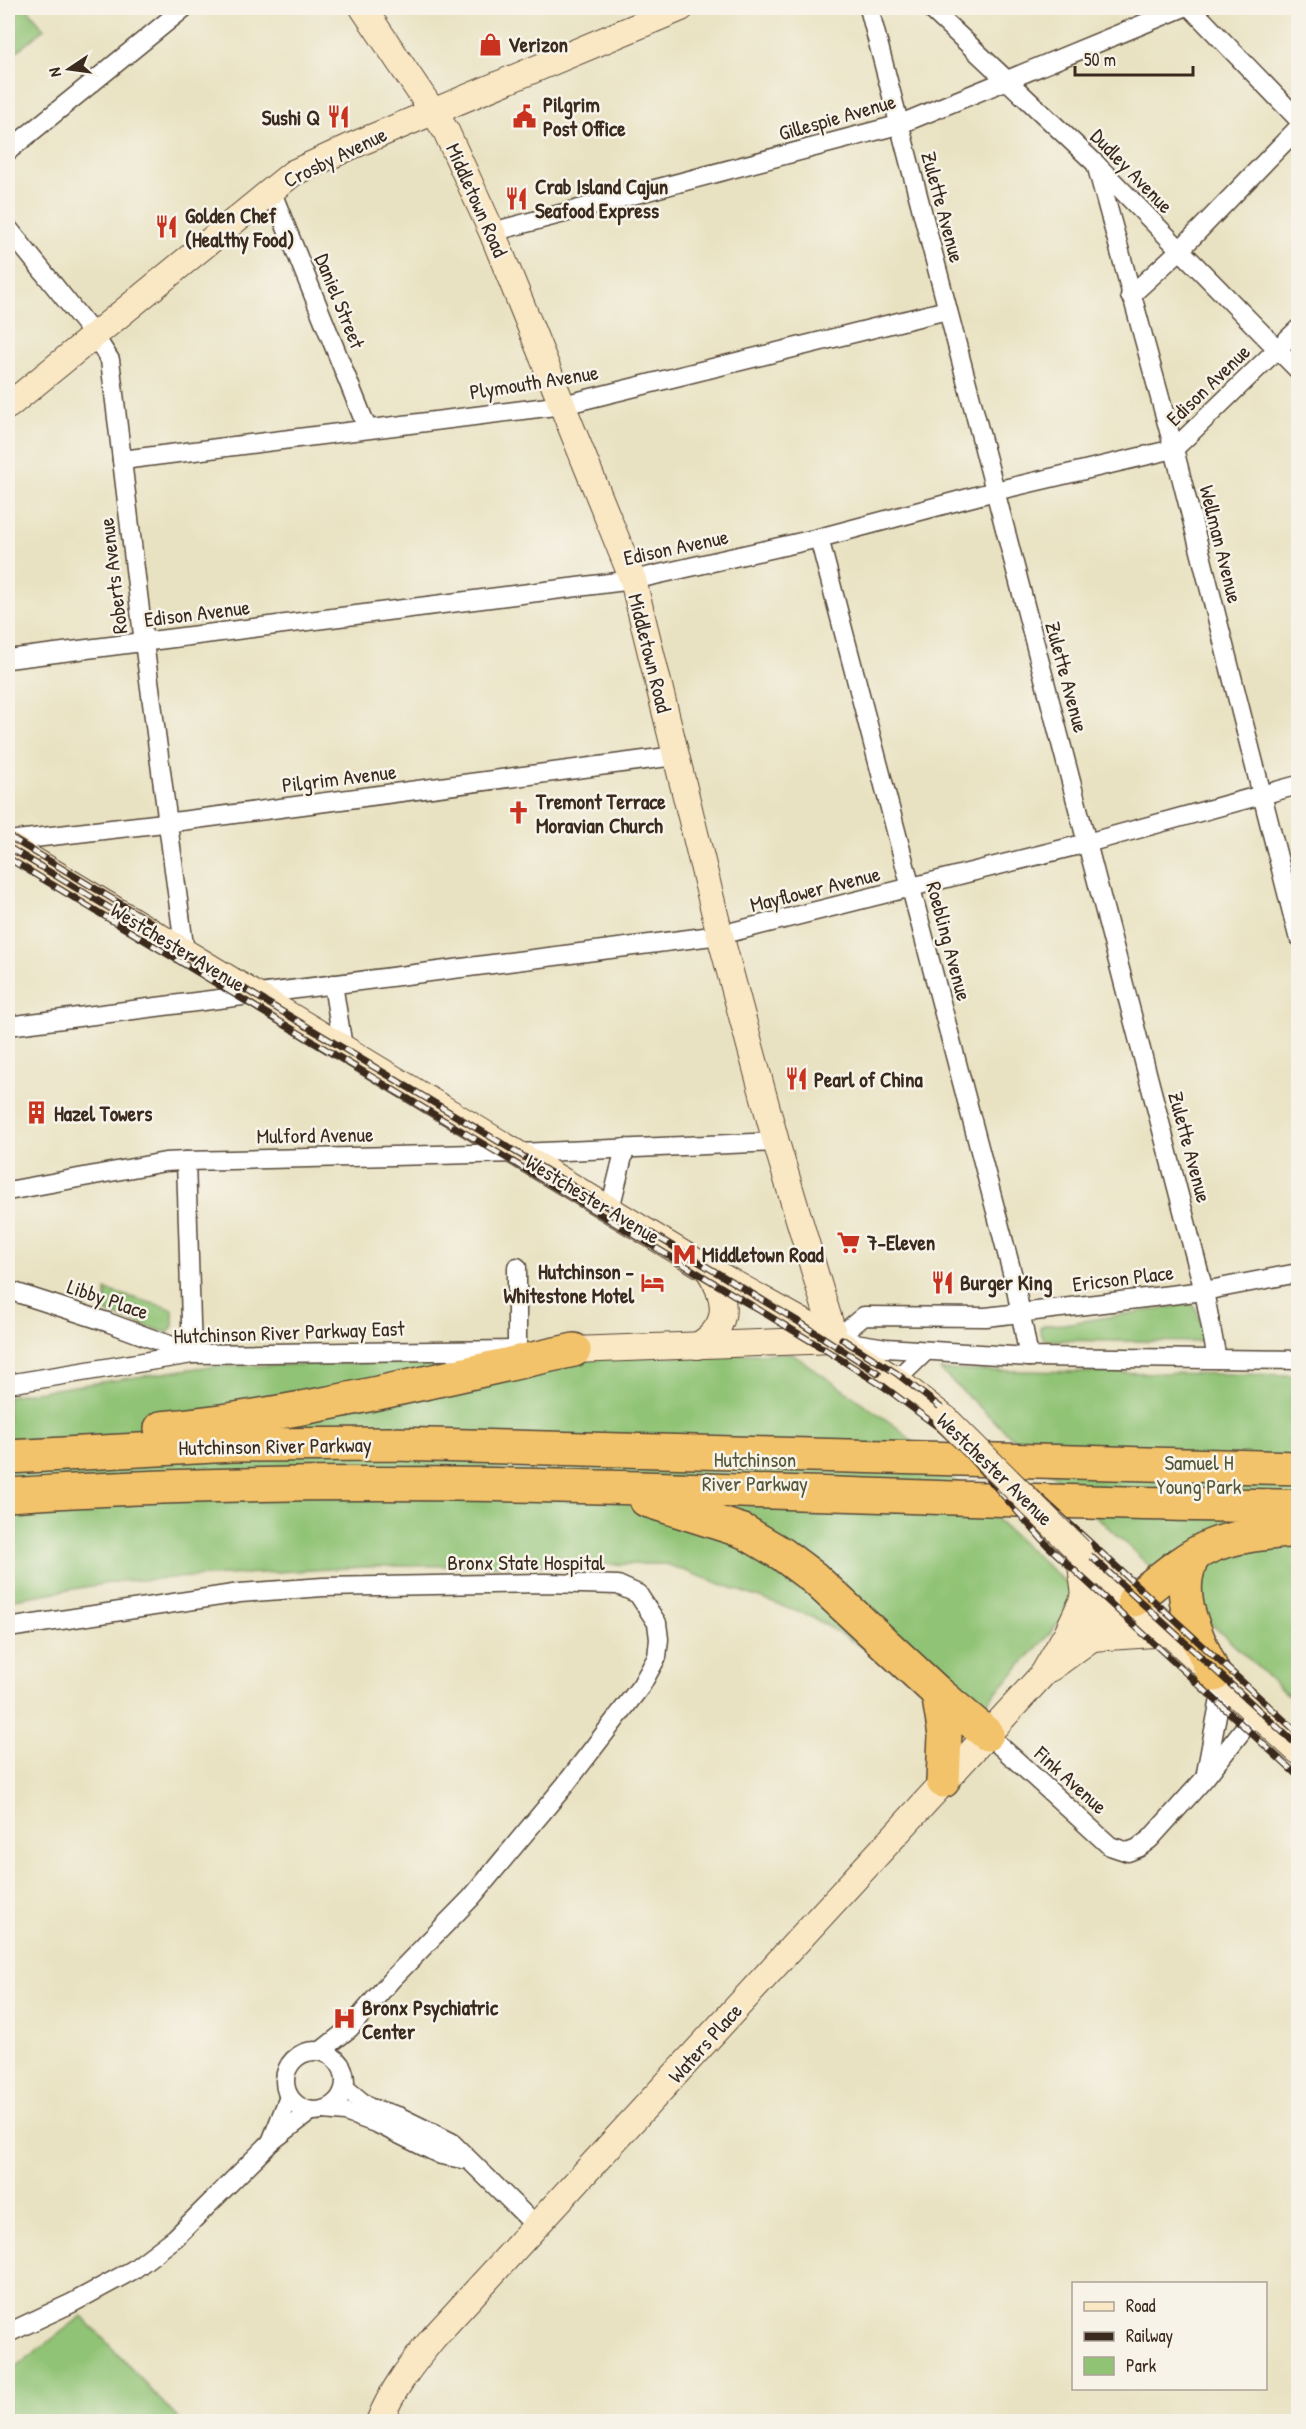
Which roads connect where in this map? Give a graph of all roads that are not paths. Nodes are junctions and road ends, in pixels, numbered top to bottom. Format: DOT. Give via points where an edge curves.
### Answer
graph roads {
  1 [pos="184,8"];
  2 [pos="363,8"];
  3 [pos="680,8"];
  4 [pos="869,8"];
  5 [pos="930,8"];
  6 [pos="1182,8"];
  7 [pos="1191,8"];
  8 [pos="1010,80"];
  9 [pos="434,112"];
  10 [pos="1299,118"];
  11 [pos="898,125"];
  12 [pos="1299,128"];
  13 [pos="8,151"];
  14 [pos="1096,165"];
  15 [pos="271,190"];
  16 [pos="8,228"];
  17 [pos="492,232"];
  18 [pos="1179,251"];
  19 [pos="1131,296"];
  20 [pos="947,310"];
  21 [pos="1299,329"];
  22 [pos="94,335"];
  23 [pos="1278,349"];
  24 [pos="1299,369"];
  25 [pos="563,405"];
  26 [pos="8,406"];
  27 [pos="367,428"];
  28 [pos="1174,449"];
  29 [pos="122,460"];
  30 [pos="994,491"];
  31 [pos="819,538"];
  32 [pos="633,580"];
  33 [pos="144,643"];
  34 [pos="8,659"];
  35 [pos="675,756"];
  36 [pos="1299,785"];
  37 [pos="1262,794"];
  38 [pos="167,823"];
  39 [pos="8,841"];
  40 [pos="1087,843"];
  41 [pos="8,845"];
  42 [pos="912,888"];
  43 [pos="720,936"];
  44 [pos="1299,936"];
  45 [pos="185,952"];
  46 [pos="333,984"];
  47 [pos="258,995"];
  48 [pos="8,1026"];
  49 [pos="343,1047"];
  50 [pos="776,1142"];
  51 [pos="626,1148"];
  52 [pos="518,1153"];
  53 [pos="186,1161"];
  54 [pos="8,1191"];
  55 [pos="610,1209"];
  56 [pos="517,1267"];
  57 [pos="708,1269"];
  58 [pos="1299,1273"];
  59 [pos="8,1290"];
  60 [pos="1204,1291"];
  61 [pos="1022,1313"];
  62 [pos="841,1335"];
  63 [pos="697,1346"];
  64 [pos="517,1350"];
  65 [pos="574,1350"];
  66 [pos="926,1351"];
  67 [pos="192,1354"];
  68 [pos="1029,1357"];
  69 [pos="1217,1359"];
  70 [pos="1299,1360"];
  71 [pos="896,1380"];
  72 [pos="8,1384"];
  73 [pos="8,1448"];
  74 [pos="8,1457"];
  75 [pos="1299,1468"];
  76 [pos="613,1488"];
  77 [pos="8,1495"];
  78 [pos="1299,1506"];
  79 [pos="1299,1530"];
  80 [pos="1079,1551"];
  81 [pos="1194,1556"];
  82 [pos="1129,1596"];
  83 [pos="8,1628"];
  84 [pos="1067,1633"];
  85 [pos="1169,1633"];
  86 [pos="1092,1638"];
  87 [pos="1042,1674"];
  88 [pos="1219,1679"];
  89 [pos="938,1693"];
  90 [pos="1256,1713"];
  91 [pos="987,1734"];
  92 [pos="1299,1751"];
  93 [pos="1205,1778"];
  94 [pos="943,1781"];
  95 [pos="350,2028"];
  96 [pos="321,2051"];
  97 [pos="342,2068"];
  98 [pos="345,2088"];
  99 [pos="289,2097"];
  100 [pos="318,2111"];
  101 [pos="271,2142"];
  102 [pos="468,2160"];
  103 [pos="536,2226"];
  104 [pos="8,2333"];
  105 [pos="378,2421"];
  1 -- 13 [label="street"];
  2 -- 9 [label="main road, Middletown Road"];
  3 -- 9 [label="main road, Crosby Avenue"];
  4 -- 11 [label="street, Zulette Avenue"];
  5 -- 8 [label="street, Dudley Avenue"];
  6 -- 8 [label="street, Gillespie Avenue"];
  7 -- 10 [label="street"];
  8 -- 11 [label="street, Gillespie Avenue"];
  8 -- 14 [label="street, Dudley Avenue"];
  9 -- 15 [label="main road, Crosby Avenue" via="305,166"];
  9 -- 17 [label="main road, Middletown Road"];
  11 -- 17 [label="street, Gillespie Avenue"];
  11 -- 20 [label="street, Zulette Avenue"];
  12 -- 18 [label="street"];
  14 -- 18 [label="street, Dudley Avenue"];
  14 -- 19 [label="street, Wellman Avenue"];
  15 -- 22 [label="main road, Crosby Avenue"];
  15 -- 27 [label="street, Daniel Street"];
  16 -- 22 [label="street, Roberts Avenue"];
  17 -- 25 [label="main road, Middletown Road"];
  18 -- 19 [label="street"];
  18 -- 23 [label="street, Dudley Avenue"];
  19 -- 28 [label="street, Wellman Avenue"];
  20 -- 25 [label="street, Plymouth Avenue"];
  20 -- 30 [label="street, Zulette Avenue"];
  21 -- 23 [label="street, Edison Avenue"];
  22 -- 26 [label="main road, Crosby Avenue"];
  22 -- 29 [label="street, Roberts Avenue" via="110,360"];
  23 -- 24 [label="street, Dudley Avenue"];
  23 -- 28 [label="street, Edison Avenue"];
  25 -- 27 [label="street, Plymouth Avenue"];
  25 -- 32 [label="main road, Middletown Road"];
  27 -- 29 [label="street, Plymouth Avenue"];
  28 -- 30 [label="street, Edison Avenue"];
  28 -- 37 [label="street, Wellman Avenue"];
  29 -- 33 [label="street, Roberts Avenue"];
  30 -- 31 [label="street, Edison Avenue"];
  30 -- 40 [label="street, Zulette Avenue"];
  31 -- 32 [label="street, Edison Avenue"];
  31 -- 42 [label="street, Roebling Avenue"];
  32 -- 33 [label="street, Edison Avenue"];
  32 -- 35 [label="main road, Middletown Road"];
  33 -- 34 [label="street, Edison Avenue"];
  33 -- 38 [label="street, Roberts Avenue"];
  35 -- 38 [label="street, Pilgrim Avenue"];
  35 -- 43 [label="main road, Middletown Road"];
  36 -- 37 [label="street, Mayflower Avenue"];
  37 -- 40 [label="street, Mayflower Avenue"];
  37 -- 44 [label="street, Wellman Avenue"];
  38 -- 39 [label="street, Pilgrim Avenue"];
  38 -- 45 [label="street, Roberts Avenue"];
  40 -- 42 [label="street, Mayflower Avenue"];
  40 -- 60 [label="street, Zulette Avenue"];
  41 -- 45 [label="main road, Westchester Avenue"];
  42 -- 43 [label="street, Mayflower Avenue"];
  42 -- 61 [label="street, Roebling Avenue"];
  43 -- 46 [label="street, Mayflower Avenue"];
  43 -- 50 [label="main road, Middletown Road"];
  45 -- 47 [label="main road, Westchester Avenue"];
  46 -- 47 [label="street, Mayflower Avenue"];
  46 -- 49 [label="street"];
  47 -- 48 [label="street, Mayflower Avenue"];
  47 -- 49 [label="main road, Westchester Avenue"];
  49 -- 52 [label="main road, Westchester Avenue"];
  50 -- 51 [label="street, Mulford Avenue"];
  50 -- 62 [label="main road, Middletown Road"];
  51 -- 52 [label="street, Mulford Avenue"];
  51 -- 55 [label="street"];
  52 -- 53 [label="street, Mulford Avenue"];
  52 -- 55 [label="main road, Westchester Avenue"];
  53 -- 54 [label="street, Mulford Avenue"];
  53 -- 67 [label="street"];
  55 -- 57 [label="main road, Westchester Avenue"];
  56 -- 64 [label="street"];
  57 -- 62 [label="main road, Westchester Avenue"];
  57 -- 63 [label="main road" via="720,1288 721,1324"];
  58 -- 60 [label="street, Ericson Place"];
  59 -- 67 [label="street, Libby Place"];
  60 -- 61 [label="street, Ericson Place"];
  60 -- 69 [label="street, Zulette Avenue"];
  61 -- 62 [label="street, Ericson Place" via="986,1317 864,1316"];
  61 -- 68 [label="street, Roebling Avenue"];
  62 -- 63 [label="main road"];
  62 -- 66 [label="street" via="886,1348"];
  62 -- 71 [label="main road, Westchester Avenue"];
  63 -- 65 [label="main road"];
  64 -- 65 [label="street, Hutchinson River Parkway East"];
  64 -- 67 [label="street, Hutchinson River Parkway East"];
  65 -- 73 [label="highway" via="268,1414 65,1437"];
  66 -- 68 [label="street"];
  66 -- 71 [label="street"];
  67 -- 72 [label="street, Hutchinson River Parkway East"];
  68 -- 69 [label="street"];
  69 -- 70 [label="street"];
  71 -- 80 [label="main road, Westchester Avenue, bridge" via="946,1419"];
  74 -- 75 [label="highway, Hutchinson River Parkway" via="233,1445 393,1444"];
  76 -- 77 [label="highway, Hutchinson River Parkway" via="235,1484"];
  76 -- 78 [label="highway, Hutchinson River Parkway"];
  76 -- 89 [label="highway" via="727,1525 760,1540 814,1578"];
  79 -- 81 [label="highway" via="1230,1540"];
  80 -- 82 [label="main road, Westchester Avenue"];
  80 -- 84 [label="main road" via="1084,1595"];
  81 -- 82 [label="highway"];
  81 -- 88 [label="highway" via="1186,1575 1186,1596 1192,1624"];
  82 -- 84 [label="main road, Waters Place"];
  82 -- 85 [label="main road, Westchester Avenue"];
  82 -- 86 [label="main road, Waters Place"];
  83 -- 95 [label="street, Bronx State Hospital" via="240,1593 303,1588 545,1583 618,1585 638,1594 657,1623 659,1639 657,1658 641,1686 471,1898 392,1978"];
  84 -- 87 [label="main road, Waters Place"];
  85 -- 86 [label="main road"];
  85 -- 88 [label="main road, Westchester Avenue"];
  86 -- 87 [label="main road, Waters Place"];
  87 -- 91 [label="main road, Waters Place"];
  88 -- 90 [label="main road, Westchester Avenue"];
  88 -- 93 [label="street"];
  89 -- 91 [label="highway"];
  89 -- 94 [label="highway" via="945,1735"];
  90 -- 92 [label="main road, Westchester Avenue"];
  90 -- 93 [label="street"];
  91 -- 93 [label="street, Fink Avenue" via="1110,1846 1128,1852 1150,1839"];
  91 -- 94 [label="main road, Waters Place"];
  94 -- 103 [label="main road, Waters Place"];
  95 -- 96 [label="street, Bronx State Hospital"];
  95 -- 97 [label="street, Bronx State Hospital"];
  96 -- 97 [label="street" via="336,2059"];
  96 -- 99 [label="street" via="304,2053 290,2064 285,2080"];
  97 -- 98 [label="street"];
  98 -- 100 [label="street" via="337,2102"];
  98 -- 102 [label="street" via="368,2107 398,2116 451,2142"];
  99 -- 100 [label="street" via="299,2107"];
  99 -- 101 [label="street"];
  100 -- 101 [label="street"];
  100 -- 102 [label="street" via="345,2112 441,2155"];
  101 -- 104 [label="street" via="175,2238 133,2270"];
  102 -- 103 [label="street"];
  103 -- 105 [label="main road, Waters Place" via="417,2357"];
}
